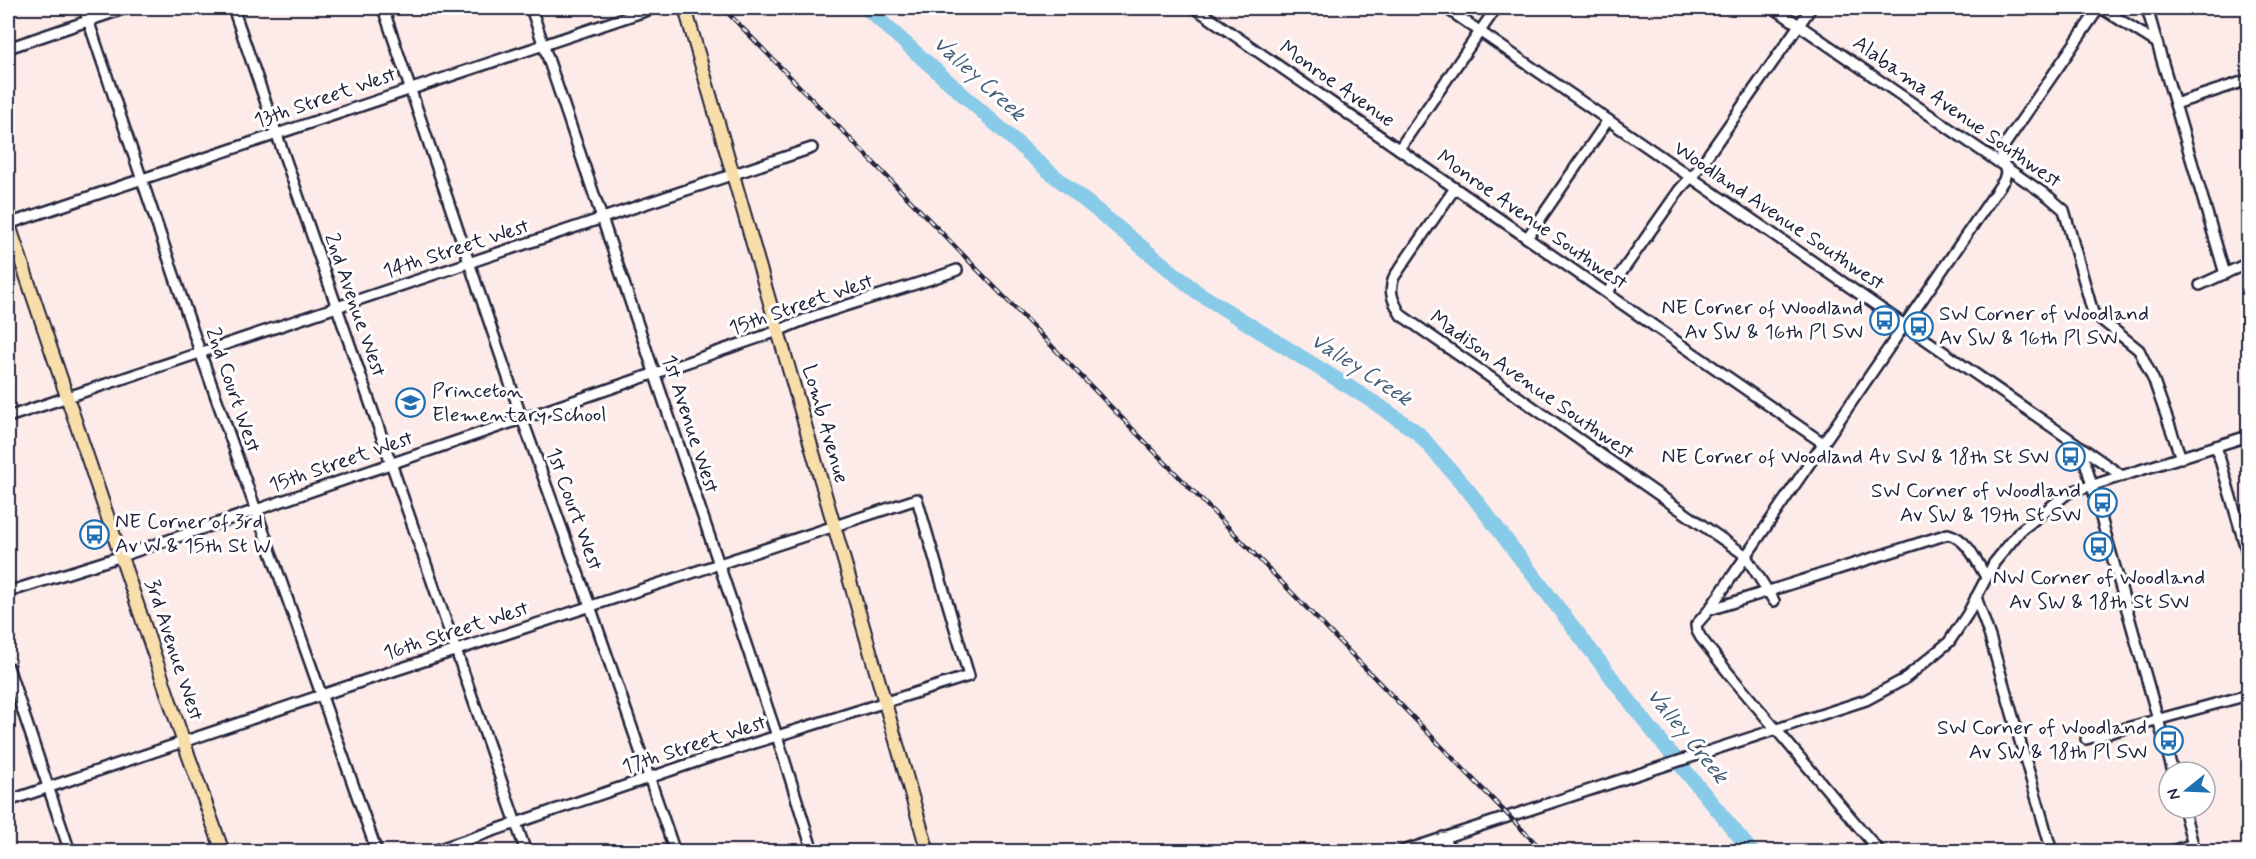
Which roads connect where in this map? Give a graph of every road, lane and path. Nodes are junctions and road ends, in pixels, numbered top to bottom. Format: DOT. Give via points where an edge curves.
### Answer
graph roads {
  1 [pos="84,8"];
  2 [pos="126,8"];
  3 [pos="233,8"];
  4 [pos="383,8"];
  5 [pos="531,8"];
  6 [pos="654,8"];
  7 [pos="685,8"];
  8 [pos="1195,8"];
  9 [pos="1446,8"];
  10 [pos="1496,8"];
  11 [pos="1774,8"];
  12 [pos="1811,8"];
  13 [pos="2100,8"];
  14 [pos="2146,8"];
  15 [pos="88,20"];
  16 [pos="1799,25"];
  17 [pos="1481,32"];
  18 [pos="2157,43"];
  19 [pos="544,46"];
  20 [pos="8,48"];
  21 [pos="2248,80"];
  22 [pos="411,88"];
  23 [pos="2175,104"];
  24 [pos="1608,120"];
  25 [pos="277,133"];
  26 [pos="812,148"];
  27 [pos="1399,149"];
  28 [pos="2004,165"];
  29 [pos="733,174"];
  30 [pos="1690,177"];
  31 [pos="142,179"];
  32 [pos="1455,189"];
  33 [pos="602,218"];
  34 [pos="8,223"];
  35 [pos="1527,238"];
  36 [pos="469,263"];
  37 [pos="2248,263"];
  38 [pos="957,270"];
  39 [pos="2225,274"];
  40 [pos="2200,285"];
  41 [pos="1607,293"];
  42 [pos="337,308"];
  43 [pos="1904,324"];
  44 [pos="778,331"];
  45 [pos="200,352"];
  46 [pos="654,374"];
  47 [pos="68,397"];
  48 [pos="8,417"];
  49 [pos="522,418"];
  50 [pos="2248,436"];
  51 [pos="1823,443"];
  52 [pos="2216,446"];
  53 [pos="2081,447"];
  54 [pos="2181,458"];
  55 [pos="390,464"];
  56 [pos="2122,476"];
  57 [pos="2091,485"];
  58 [pos="256,510"];
  59 [pos="834,525"];
  60 [pos="1746,555"];
  61 [pos="122,556"];
  62 [pos="2248,556"];
  63 [pos="718,564"];
  64 [pos="1986,577"];
  65 [pos="1769,590"];
  66 [pos="8,592"];
  67 [pos="1976,597"];
  68 [pos="1773,601"];
  69 [pos="590,606"];
  70 [pos="1709,610"];
  71 [pos="456,650"];
  72 [pos="8,667"];
  73 [pos="969,676"];
  74 [pos="321,695"];
  75 [pos="2248,695"];
  76 [pos="885,702"];
  77 [pos="2158,720"];
  78 [pos="1777,730"];
  79 [pos="777,736"];
  80 [pos="2086,739"];
  81 [pos="184,743"];
  82 [pos="2170,760"];
  83 [pos="649,778"];
  84 [pos="48,787"];
  85 [pos="8,801"];
  86 [pos="2186,820"];
  87 [pos="516,823"];
  88 [pos="1443,837"];
  89 [pos="2194,848"];
  90 [pos="70,852"];
  91 [pos="223,852"];
  92 [pos="377,852"];
  93 [pos="431,852"];
  94 [pos="526,852"];
  95 [pos="675,852"];
  96 [pos="813,852"];
  97 [pos="928,852"];
  98 [pos="1400,852"];
  99 [pos="1451,852"];
  100 [pos="1880,852"];
  101 [pos="2052,852"];
  102 [pos="2169,852"];
  1 -- 15 [label="street, 2nd Court West"];
  2 -- 15 [label="street"];
  3 -- 25 [label="street, 2nd Avenue West"];
  4 -- 22 [label="street, 1st Court West"];
  5 -- 19 [label="street, 1st Avenue West"];
  6 -- 19 [label="street, 13th Street West"];
  7 -- 29 [label="main road, Lomb Avenue"];
  8 -- 27 [label="street, Monroe Avenue"];
  9 -- 17 [label="street, Woodland Avenue Southwest"];
  10 -- 17 [label="street"];
  11 -- 16 [label="street, Alabama Avenue Southwest"];
  12 -- 16 [label="street"];
  13 -- 18 [label="street"];
  13 -- 28 [label="street" via="2001,150"];
  14 -- 18 [label="street"];
  15 -- 20 [label="street"];
  15 -- 31 [label="street, 2nd Court West"];
  16 -- 28 [label="street, Alabama Avenue Southwest"];
  16 -- 30 [label="street"];
  17 -- 24 [label="street, Woodland Avenue Southwest"];
  17 -- 27 [label="street"];
  18 -- 23 [label="street"];
  19 -- 22 [label="street, 13th Street West"];
  19 -- 33 [label="street, 1st Avenue West"];
  21 -- 23 [label="street"];
  22 -- 25 [label="street, 13th Street West"];
  22 -- 36 [label="street, 1st Court West"];
  23 -- 39 [label="street"];
  24 -- 30 [label="street, Woodland Avenue Southwest"];
  24 -- 35 [label="street"];
  25 -- 31 [label="street, 13th Street West"];
  25 -- 42 [label="street, 2nd Avenue West"];
  26 -- 29 [label="street, 14th Street West"];
  27 -- 32 [label="street, Monroe Avenue Southwest"];
  28 -- 43 [label="street" via="2004,180"];
  28 -- 54 [label="street, Alabama Avenue Southwest" via="2064,210 2093,313 2139,350"];
  29 -- 33 [label="street, 14th Street West"];
  29 -- 44 [label="main road, Lomb Avenue"];
  30 -- 41 [label="street"];
  30 -- 43 [label="street, Woodland Avenue Southwest"];
  31 -- 34 [label="street, 13th Street West"];
  31 -- 45 [label="street, 2nd Court West"];
  32 -- 35 [label="street, Monroe Avenue Southwest"];
  32 -- 60 [label="street, Madison Avenue Southwest" via="1390,285 1392,300 1401,315"];
  33 -- 36 [label="street, 14th Street West"];
  33 -- 46 [label="street, 1st Avenue West"];
  34 -- 47 [label="main road, 3rd Avenue West"];
  35 -- 41 [label="street, Monroe Avenue Southwest"];
  36 -- 42 [label="street, 14th Street West"];
  36 -- 49 [label="street, 1st Court West"];
  37 -- 39 [label="street"];
  38 -- 44 [label="street, 15th Street West"];
  39 -- 40 [label="street"];
  41 -- 51 [label="street, Monroe Avenue Southwest"];
  42 -- 45 [label="street, 14th Street West"];
  42 -- 55 [label="street, 2nd Avenue West"];
  43 -- 51 [label="street"];
  43 -- 53 [label="street, Woodland Avenue Southwest"];
  44 -- 46 [label="street, 15th Street West"];
  44 -- 59 [label="main road, Lomb Avenue"];
  45 -- 47 [label="street, 14th Street West"];
  45 -- 58 [label="street, 2nd Court West"];
  46 -- 49 [label="street, 15th Street West"];
  46 -- 63 [label="street, 1st Avenue West"];
  47 -- 48 [label="street, 14th Street West"];
  47 -- 61 [label="main road, 3rd Avenue West"];
  49 -- 55 [label="street, 15th Street West"];
  49 -- 69 [label="street, 1st Court West"];
  50 -- 52 [label="street"];
  51 -- 60 [label="street"];
  52 -- 54 [label="street"];
  52 -- 62 [label="street"];
  53 -- 56 [label="street, Woodland Avenue Southwest"];
  53 -- 57 [label="street"];
  54 -- 56 [label="street"];
  55 -- 58 [label="street, 15th Street West"];
  55 -- 71 [label="street, 2nd Avenue West"];
  56 -- 57 [label="street"];
  57 -- 64 [label="street" via="2068,493 2032,521"];
  57 -- 77 [label="street"];
  58 -- 61 [label="street, 15th Street West"];
  58 -- 74 [label="street, 2nd Court West"];
  59 -- 63 [label="street, 16th Street West"];
  59 -- 73 [label="street, 16th Street West" via="917,499"];
  59 -- 76 [label="main road, Lomb Avenue"];
  60 -- 65 [label="street"];
  60 -- 70 [label="street"];
  61 -- 66 [label="street, 15th Street West"];
  61 -- 81 [label="main road, 3rd Avenue West"];
  63 -- 69 [label="street, 16th Street West"];
  63 -- 79 [label="street, 1st Avenue West"];
  64 -- 65 [label="street" via="1967,545 1948,534"];
  64 -- 67 [label="street"];
  65 -- 68 [label="street"];
  65 -- 70 [label="street"];
  67 -- 78 [label="street" via="1949,642 1903,681 1866,700"];
  67 -- 101 [label="street"];
  69 -- 71 [label="street, 16th Street West"];
  69 -- 83 [label="street, 1st Court West"];
  70 -- 78 [label="street" via="1696,624 1697,631"];
  71 -- 74 [label="street, 16th Street West"];
  71 -- 87 [label="street, 2nd Avenue West"];
  72 -- 84 [label="street"];
  73 -- 76 [label="street, 17th Street West"];
  74 -- 81 [label="street, 16th Street West"];
  74 -- 92 [label="street, 2nd Court West"];
  75 -- 77 [label="street"];
  76 -- 79 [label="street, 17th Street West"];
  76 -- 97 [label="main road, Lomb Avenue"];
  77 -- 80 [label="street"];
  77 -- 82 [label="street"];
  78 -- 88 [label="street"];
  78 -- 100 [label="street"];
  79 -- 83 [label="street, 17th Street West"];
  79 -- 96 [label="street, 1st Avenue West"];
  81 -- 84 [label="street, 16th Street West"];
  81 -- 91 [label="main road, 3rd Avenue West"];
  83 -- 87 [label="street, 17th Street West"];
  83 -- 95 [label="street, 1st Court West"];
  84 -- 85 [label="street, 16th Street West"];
  84 -- 90 [label="street"];
  86 -- 89 [label="street"];
  87 -- 93 [label="street, 17th Street West"];
  87 -- 94 [label="street, 2nd Avenue West"];
  88 -- 98 [label="street"];
  88 -- 99 [label="street"];
  89 -- 102 [label="street"];
}
